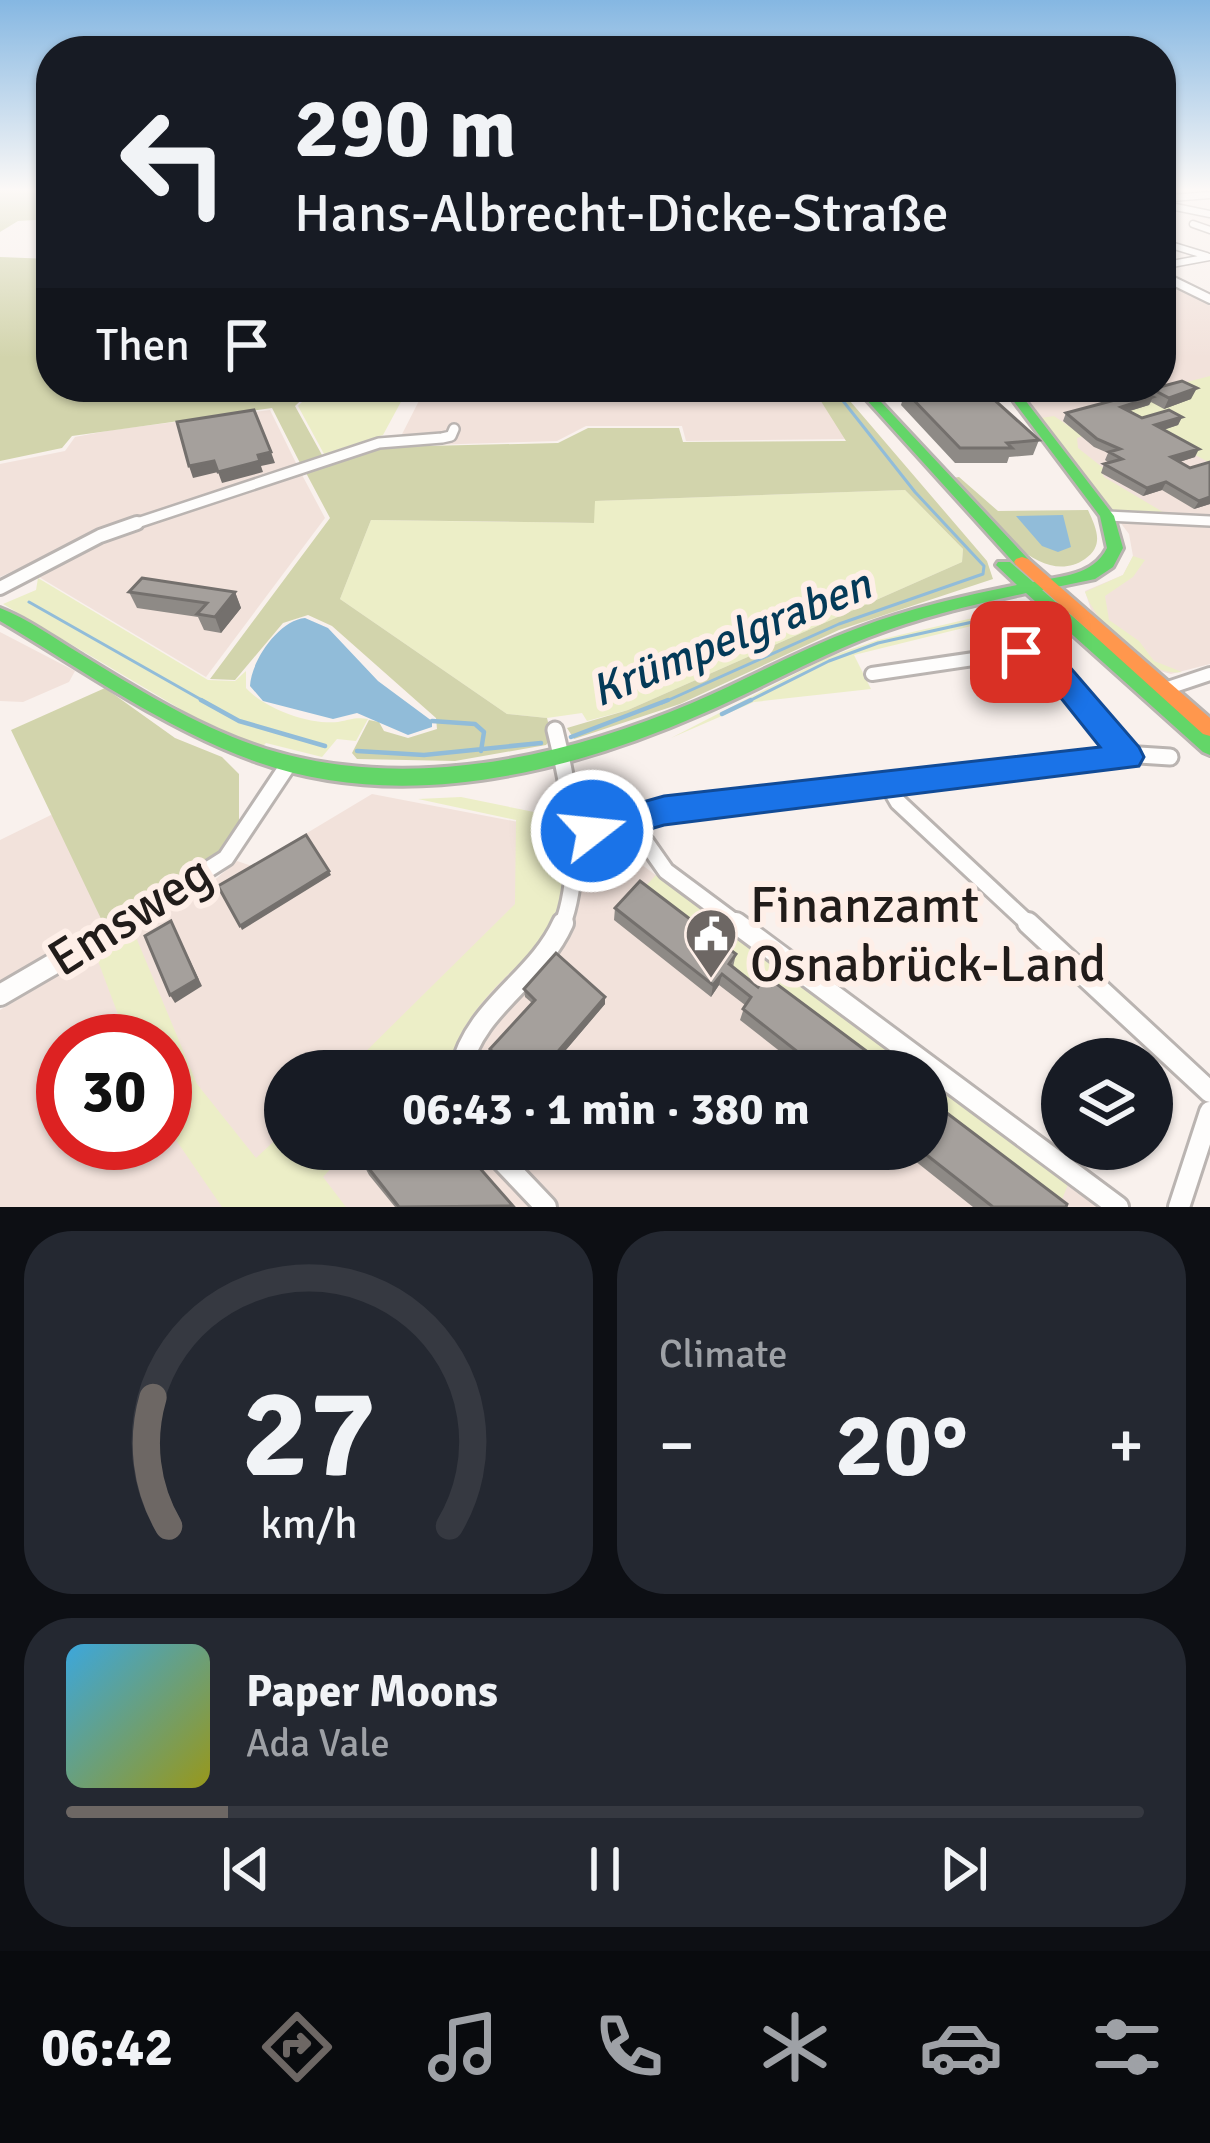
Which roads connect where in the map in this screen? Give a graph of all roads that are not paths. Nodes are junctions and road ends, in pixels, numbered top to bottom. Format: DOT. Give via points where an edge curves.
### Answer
graph roads {
  1 [pos="1176,247"];
  2 [pos="1209,257"];
  3 [pos="1176,263"];
  4 [pos="1176,282"];
  5 [pos="1210,299"];
  6 [pos="863,402"];
  7 [pos="874,402"];
  8 [pos="1020,402"];
  9 [pos="418,438"];
  10 [pos="1107,516"];
  11 [pos="1210,521"];
  12 [pos="1013,564"];
  13 [pos="1036,586"];
  14 [pos="0,588"];
  15 [pos="0,614"];
  16 [pos="872,674"];
  17 [pos="1210,674"];
  18 [pos="1161,690"];
  19 [pos="1210,729"];
  20 [pos="555,730"];
  21 [pos="1210,747"];
  22 [pos="1127,757"];
  23 [pos="1170,757"];
  24 [pos="561,758"];
  25 [pos="288,765"];
  26 [pos="886,783"];
  27 [pos="631,821"];
  28 [pos="571,825"];
  29 [pos="0,995"];
  30 [pos="466,1050"];
  31 [pos="1210,1092"];
  32 [pos="1210,1112"];
  33 [pos="511,1170"];
  34 [pos="546,1207"];
  35 [pos="1118,1207"];
  36 [pos="1179,1207"];
  1 -- 2 [label="street"];
  2 -- 3 [label="street"];
  4 -- 5 [label="street"];
  6 -- 12 [label="main road"];
  7 -- 12 [label="main road"];
  8 -- 10 [label="main road"];
  9 -- 14 [label="street" via="365,446 100,536"];
  10 -- 11 [label="street"];
  10 -- 13 [label="main road" via="1115,548 1107,564"];
  12 -- 13 [label="main road"];
  13 -- 18 [label="main road"];
  13 -- 21 [label="main road"];
  13 -- 24 [label="main road" via="867,631 639,734"];
  15 -- 25 [label="main road" via="188,721"];
  16 -- 22 [label="street" via="1038,656"];
  17 -- 18 [label="street"];
  18 -- 19 [label="main road"];
  20 -- 24 [label="street"];
  22 -- 23 [label="street"];
  22 -- 26 [label="street"];
  24 -- 25 [label="main road" via="452,775 352,775"];
  24 -- 28 [label="street"];
  25 -- 29 [label="street, Emsweg" via="226,858"];
  26 -- 27 [label="street"];
  26 -- 31 [label="street"];
  27 -- 28 [label="street" via="592,831"];
  27 -- 35 [label="street" via="666,871"];
  28 -- 30 [label="street" via="573,887 562,927 472,1030"];
  32 -- 36 [label="street"];
  33 -- 34 [label="street"];
}
